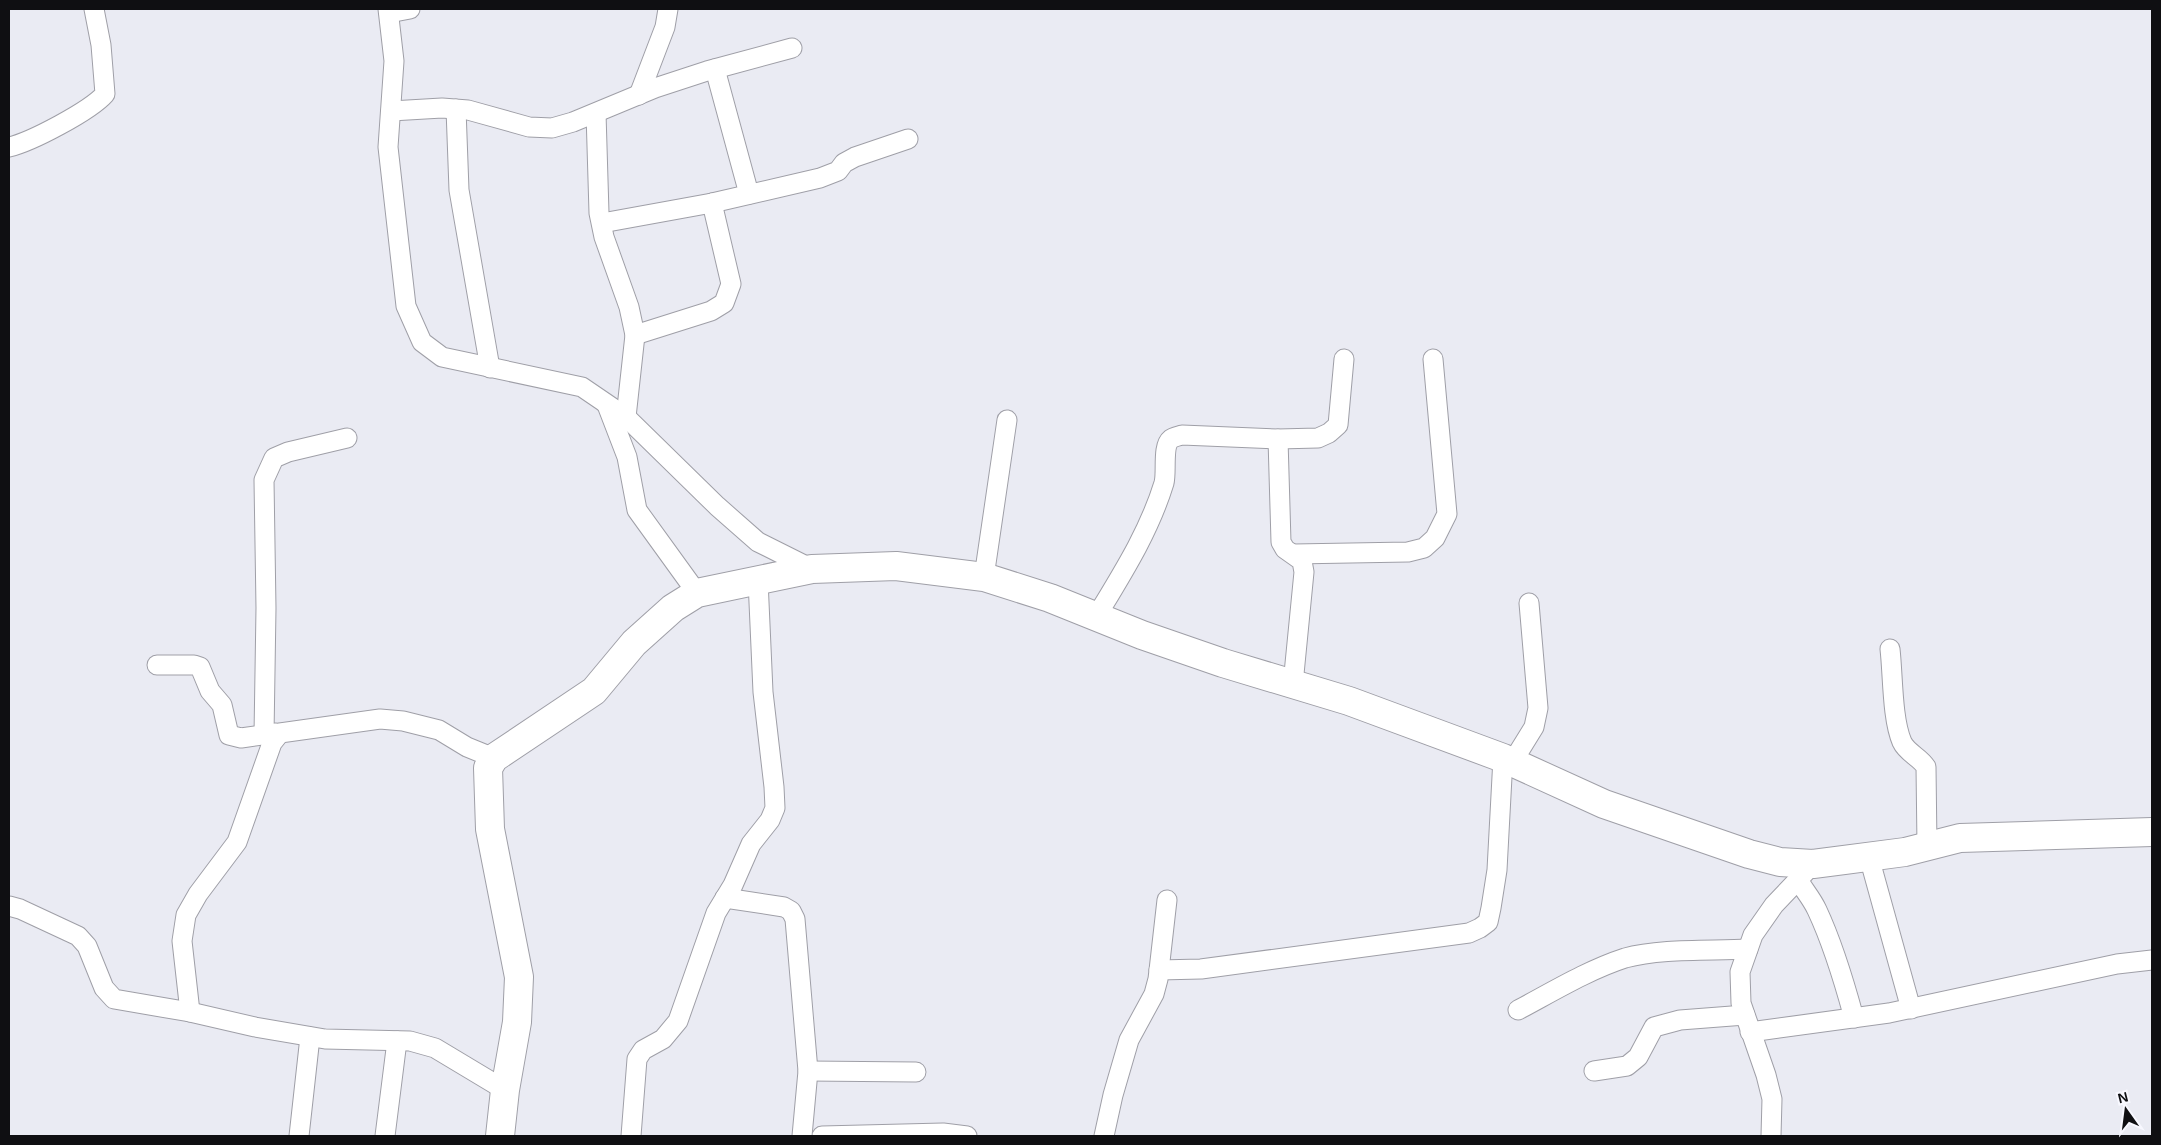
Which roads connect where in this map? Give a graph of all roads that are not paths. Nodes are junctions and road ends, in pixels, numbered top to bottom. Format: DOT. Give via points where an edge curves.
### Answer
graph roads {
  1 [pos="94,9"];
  2 [pos="410,9"];
  3 [pos="668,9"];
  4 [pos="389,11"];
  5 [pos="792,48"];
  6 [pos="715,69"];
  7 [pos="639,95"];
  8 [pos="456,109"];
  9 [pos="391,111"];
  10 [pos="596,113"];
  11 [pos="908,140"];
  12 [pos="9,147"];
  13 [pos="749,194"];
  14 [pos="712,203"];
  15 [pos="602,223"];
  16 [pos="635,335"];
  17 [pos="1344,359"];
  18 [pos="1433,359"];
  19 [pos="490,368"];
  20 [pos="607,404"];
  21 [pos="626,417"];
  22 [pos="1007,420"];
  23 [pos="348,438"];
  24 [pos="1278,439"];
  25 [pos="1294,554"];
  26 [pos="812,569"];
  27 [pos="984,577"];
  28 [pos="758,580"];
  29 [pos="697,593"];
  30 [pos="1529,602"];
  31 [pos="1096,617"];
  32 [pos="1890,649"];
  33 [pos="157,665"];
  34 [pos="1293,684"];
  35 [pos="272,734"];
  36 [pos="494,758"];
  37 [pos="1508,759"];
  38 [pos="2152,832"];
  39 [pos="1928,846"];
  40 [pos="1870,857"];
  41 [pos="1805,872"];
  42 [pos="725,898"];
  43 [pos="1167,900"];
  44 [pos="9,906"];
  45 [pos="1748,949"];
  46 [pos="2152,960"];
  47 [pos="1159,970"];
  48 [pos="1911,1009"];
  49 [pos="1518,1010"];
  50 [pos="190,1012"];
  51 [pos="1854,1018"];
  52 [pos="1747,1024"];
  53 [pos="310,1037"];
  54 [pos="397,1041"];
  55 [pos="808,1071"];
  56 [pos="916,1072"];
  57 [pos="1594,1072"];
  58 [pos="505,1090"];
  59 [pos="873,1135"];
  60 [pos="299,1136"];
  61 [pos="385,1136"];
  62 [pos="500,1136"];
  63 [pos="632,1136"];
  64 [pos="802,1136"];
  65 [pos="822,1136"];
  66 [pos="967,1136"];
  67 [pos="1104,1136"];
  68 [pos="1771,1136"];
  1 -- 12 [label="street" via="105,94 83,111"];
  2 -- 4 [label="street"];
  3 -- 7 [label="street" via="665,27"];
  4 -- 9 [label="street" via="394,62"];
  5 -- 6 [label="street"];
  6 -- 7 [label="street"];
  6 -- 13 [label="street"];
  7 -- 10 [label="street"];
  8 -- 9 [label="street"];
  8 -- 10 [label="street" via="530,127 552,128"];
  8 -- 19 [label="street" via="459,190"];
  9 -- 19 [label="street" via="388,147 406,306 422,342 442,357"];
  10 -- 15 [label="street"];
  11 -- 13 [label="street" via="856,157 844,163 838,171 820,178"];
  13 -- 14 [label="street"];
  14 -- 15 [label="street"];
  14 -- 16 [label="street" via="731,284 724,303 711,311"];
  15 -- 16 [label="street"];
  16 -- 21 [label="street"];
  17 -- 24 [label="street" via="1338,425 1330,434 1318,438"];
  18 -- 25 [label="street" via="1447,514 1435,538 1424,548 1408,552"];
  19 -- 20 [label="street" via="582,387"];
  20 -- 21 [label="street"];
  20 -- 29 [label="street" via="627,458 637,510"];
  21 -- 26 [label="street" via="758,542"];
  22 -- 27 [label="street"];
  23 -- 35 [label="street" via="274,458 264,480"];
  24 -- 25 [label="street" via="1279,528 1285,549"];
  24 -- 31 [label="street" via="1182,435 1171,439 1166,446 1165,479 1156,507 1137,548"];
  25 -- 34 [label="street" via="1302,561 1304,572"];
  26 -- 27 [label="street" via="896,566"];
  26 -- 28 [label="street"];
  27 -- 31 [label="street"];
  28 -- 29 [label="street"];
  28 -- 42 [label="street" via="763,692 775,808 751,844"];
  29 -- 36 [label="street" via="672,608 634,643 594,691"];
  30 -- 37 [label="street" via="1538,708 1534,727"];
  31 -- 34 [label="street" via="1222,663"];
  32 -- 39 [label="street" via="1898,728 1903,744 1926,767"];
  33 -- 35 [label="street" via="200,667 210,691 222,705 228,735 241,738"];
  34 -- 37 [label="street" via="1349,700"];
  35 -- 36 [label="street" via="380,719 439,730"];
  35 -- 50 [label="street" via="272,743 237,842 186,915 182,941"];
  36 -- 58 [label="street" via="488,768 490,829 519,977 517,1022"];
  37 -- 41 [label="street" via="1613,807"];
  37 -- 47 [label="street" via="1498,870 1488,922 1480,928 1460,934 1201,969"];
  38 -- 39 [label="street" via="1960,838"];
  39 -- 40 [label="street"];
  40 -- 41 [label="street"];
  40 -- 48 [label="street"];
  41 -- 45 [label="street" via="1774,905 1753,935"];
  41 -- 51 [label="street"];
  42 -- 55 [label="street" via="784,907 795,919"];
  42 -- 63 [label="street" via="709,930 678,1020 663,1039 643,1050 637,1059"];
  43 -- 47 [label="street"];
  44 -- 50 [label="street" via="78,936 88,946 104,988 114,999"];
  45 -- 49 [label="street" via="1650,953 1625,958"];
  45 -- 52 [label="street" via="1740,972 1741,1003"];
  46 -- 48 [label="street" via="2117,964"];
  47 -- 67 [label="street" via="1154,994 1129,1040"];
  48 -- 51 [label="street"];
  50 -- 53 [label="street"];
  51 -- 52 [label="street"];
  52 -- 57 [label="street" via="1680,1020 1654,1027 1638,1057 1627,1066"];
  52 -- 68 [label="street" via="1772,1099"];
  53 -- 54 [label="street"];
  53 -- 60 [label="street"];
  54 -- 58 [label="street" via="435,1048"];
  54 -- 61 [label="street"];
  55 -- 56 [label="street"];
  55 -- 64 [label="street"];
  58 -- 62 [label="street"];
  59 -- 65 [label="street"];
  59 -- 66 [label="street" via="942,1133"];
}
